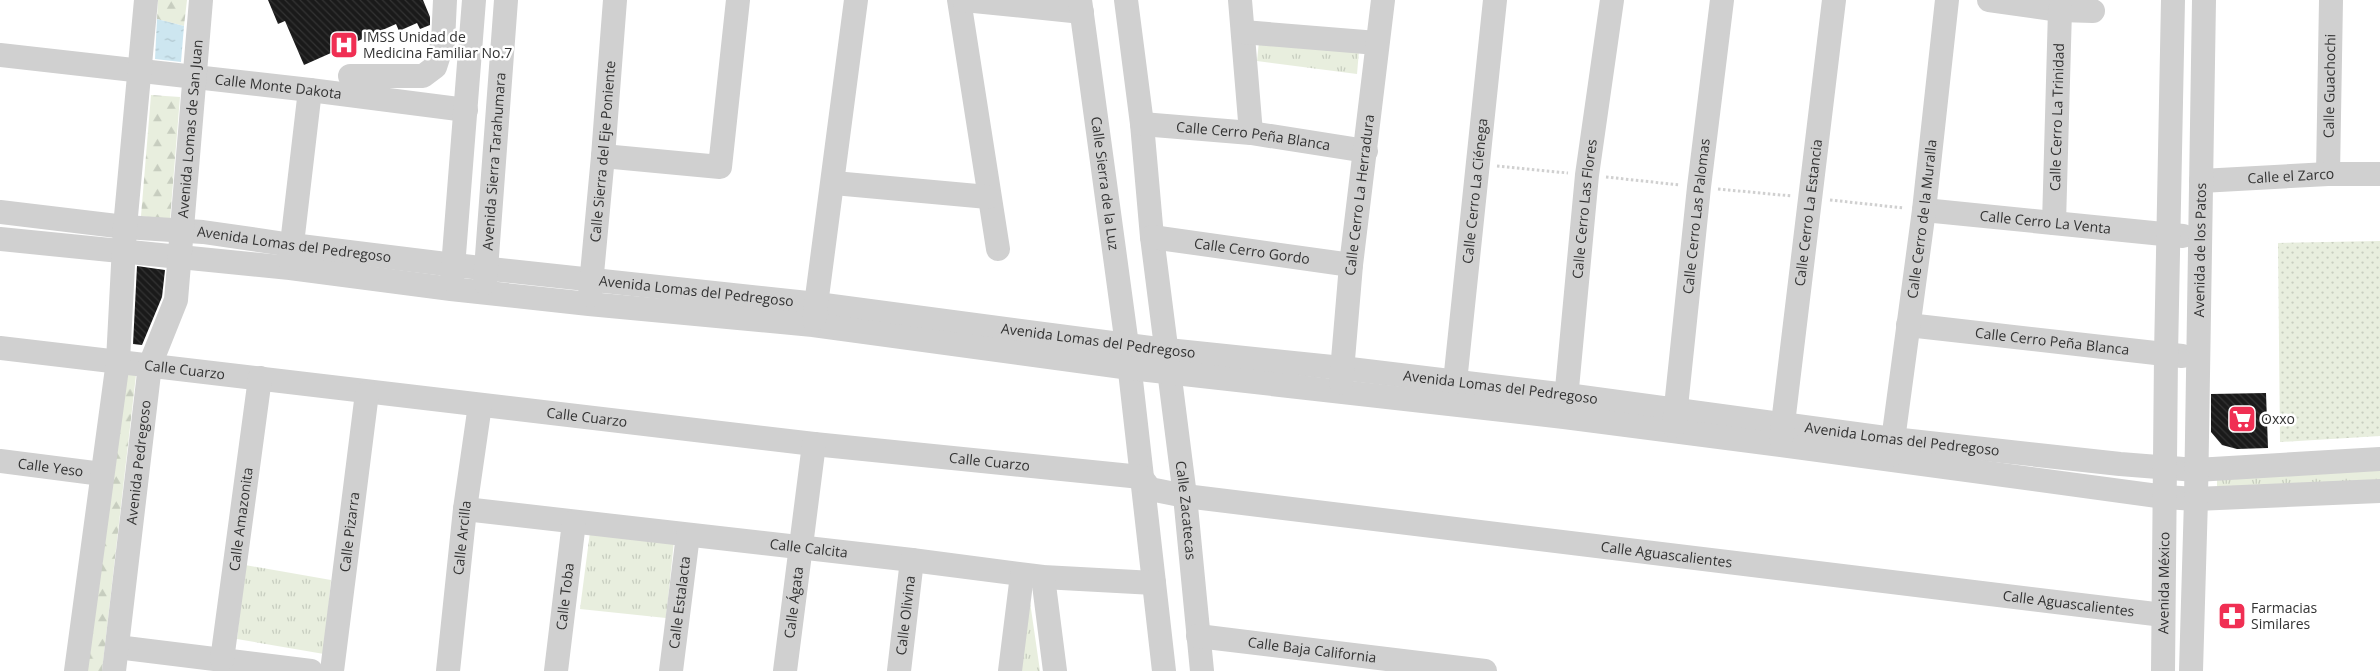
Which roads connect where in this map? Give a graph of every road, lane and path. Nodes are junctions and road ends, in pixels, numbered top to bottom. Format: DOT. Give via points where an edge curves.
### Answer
graph roads {
  1 [pos="146,0"];
  2 [pos="202,0"];
  3 [pos="506,0"];
  4 [pos="615,0"];
  5 [pos="738,0"];
  6 [pos="856,0"];
  7 [pos="959,0"];
  8 [pos="964,0"];
  9 [pos="1126,0"];
  10 [pos="1240,0"];
  11 [pos="1383,0"];
  12 [pos="1495,0"];
  13 [pos="1612,0"];
  14 [pos="1722,0"];
  15 [pos="1834,0"];
  16 [pos="1947,0"];
  17 [pos="1989,0"];
  18 [pos="2173,0"];
  19 [pos="2204,0"];
  20 [pos="2331,0"];
  21 [pos="1081,6"];
  22 [pos="444,10"];
  23 [pos="2060,10"];
  24 [pos="473,11"];
  25 [pos="2093,11"];
  26 [pos="1243,32"];
  27 [pos="1377,44"];
  28 [pos="0,55"];
  29 [pos="140,70"];
  30 [pos="350,76"];
  31 [pos="196,77"];
  32 [pos="310,90"];
  33 [pos="466,110"];
  34 [pos="1142,124"];
  35 [pos="1251,132"];
  36 [pos="1366,151"];
  37 [pos="603,156"];
  38 [pos="2328,174"];
  39 [pos="2380,174"];
  40 [pos="2201,181"];
  41 [pos="834,183"];
  42 [pos="988,197"];
  43 [pos="1924,210"];
  44 [pos="0,212"];
  45 [pos="2054,223"];
  46 [pos="126,227"];
  47 [pos="181,230"];
  48 [pos="2169,235"];
  49 [pos="1152,237"];
  50 [pos="2200,238"];
  51 [pos="0,239"];
  52 [pos="998,249"];
  53 [pos="124,253"];
  54 [pos="179,257"];
  55 [pos="291,257"];
  56 [pos="454,265"];
  57 [pos="1351,265"];
  58 [pos="486,267"];
  59 [pos="591,279"];
  60 [pos="452,289"];
  61 [pos="484,293"];
  62 [pos="589,304"];
  63 [pos="815,315"];
  64 [pos="1908,325"];
  65 [pos="0,348"];
  66 [pos="2166,355"];
  67 [pos="1129,356"];
  68 [pos="2197,357"];
  69 [pos="1163,360"];
  70 [pos="118,362"];
  71 [pos="150,365"];
  72 [pos="260,378"];
  73 [pos="1341,380"];
  74 [pos="1455,382"];
  75 [pos="367,393"];
  76 [pos="480,405"];
  77 [pos="1566,406"];
  78 [pos="1674,421"];
  79 [pos="1782,435"];
  80 [pos="814,444"];
  81 [pos="1892,449"];
  82 [pos="2380,459"];
  83 [pos="0,461"];
  84 [pos="2165,469"];
  85 [pos="2196,470"];
  86 [pos="102,474"];
  87 [pos="1161,489"];
  88 [pos="2380,492"];
  89 [pos="2165,497"];
  90 [pos="2196,499"];
  91 [pos="465,509"];
  92 [pos="574,522"];
  93 [pos="688,535"];
  94 [pos="801,547"];
  95 [pos="912,560"];
  96 [pos="1032,576"];
  97 [pos="1154,583"];
  98 [pos="2163,615"];
  99 [pos="1198,636"];
  100 [pos="117,647"];
  101 [pos="222,660"];
  102 [pos="76,671"];
  103 [pos="114,671"];
  104 [pos="311,671"];
  105 [pos="332,671"];
  106 [pos="448,671"];
  107 [pos="556,671"];
  108 [pos="671,671"];
  109 [pos="785,671"];
  110 [pos="898,671"];
  111 [pos="1010,671"];
  112 [pos="1055,671"];
  113 [pos="1164,671"];
  114 [pos="1202,671"];
  115 [pos="1485,671"];
  116 [pos="2163,671"];
  117 [pos="2191,671"];
  1 -- 29 [label="street"];
  2 -- 31 [label="street, Avenida Lomas de San Juan"];
  3 -- 58 [label="street, Avenida Sierra Tarahumara"];
  4 -- 37 [label="street, Calle Sierra del Eje Poniente"];
  5 -- 37 [label="street" via="720,167"];
  6 -- 41 [label="street"];
  7 -- 42 [label="street"];
  8 -- 21 [label="street"];
  9 -- 34 [label="street"];
  10 -- 26 [label="street"];
  11 -- 27 [label="street, Calle Cerro La Herradura"];
  12 -- 74 [label="street, Calle Cerro La Ciénega"];
  13 -- 77 [label="street, Calle Cerro Las Flores" via="1587,175"];
  14 -- 78 [label="street, Calle Cerro Las Palomas"];
  15 -- 79 [label="street, Calle Cerro La Estancia"];
  16 -- 43 [label="street, Calle Cerro de la Muralla"];
  17 -- 23 [label="street"];
  18 -- 48 [label="street"];
  19 -- 40 [label="street, Avenida de los Patos"];
  20 -- 38 [label="street, Calle Guachochi"];
  21 -- 67 [label="street, Calle Sierra de la Luz"];
  22 -- 24 [label="street"];
  22 -- 30 [label="street" via="443,42 435,67 423,76"];
  23 -- 25 [label="street"];
  23 -- 45 [label="street, Calle Cerro La Trinidad"];
  24 -- 33 [label="street"];
  26 -- 27 [label="street"];
  26 -- 35 [label="street"];
  27 -- 36 [label="street, Calle Cerro La Herradura"];
  28 -- 29 [label="street, Calle Monte Dakota"];
  29 -- 31 [label="street, Calle Monte Dakota"];
  29 -- 46 [label="street"];
  31 -- 32 [label="street, Calle Monte Dakota"];
  31 -- 47 [label="street, Avenida Lomas de San Juan"];
  32 -- 33 [label="street, Calle Monte Dakota"];
  32 -- 55 [label="street"];
  33 -- 56 [label="street"];
  34 -- 35 [label="street, Calle Cerro Peña Blanca"];
  34 -- 49 [label="street"];
  35 -- 36 [label="street, Calle Cerro Peña Blanca"];
  36 -- 57 [label="street, Calle Cerro La Herradura"];
  37 -- 59 [label="street, Calle Sierra del Eje Poniente"];
  38 -- 39 [label="street, Calle el Zarco"];
  38 -- 40 [label="street, Calle el Zarco"];
  40 -- 50 [label="street, Avenida de los Patos"];
  41 -- 42 [label="street"];
  41 -- 63 [label="street"];
  42 -- 52 [label="street"];
  43 -- 45 [label="street, Calle Cerro La Venta"];
  43 -- 64 [label="street, Calle Cerro de la Muralla"];
  44 -- 46 [label="street, Avenida Lomas del Pedregoso"];
  45 -- 48 [label="street, Calle Cerro La Venta"];
  46 -- 47 [label="street, Avenida Lomas del Pedregoso"];
  46 -- 53 [label="street"];
  47 -- 54 [label="street, Avenida Lomas de San Juan"];
  47 -- 55 [label="street, Avenida Lomas del Pedregoso"];
  48 -- 50 [label="street, Calle Cerro La Venta"];
  48 -- 66 [label="street"];
  49 -- 57 [label="street, Calle Cerro Gordo"];
  49 -- 69 [label="street"];
  50 -- 68 [label="street, Avenida de los Patos"];
  51 -- 53 [label="street, Avenida Lomas del Pedregoso"];
  53 -- 54 [label="street, Avenida Lomas del Pedregoso"];
  53 -- 70 [label="street"];
  54 -- 55 [label="street, Avenida Lomas del Pedregoso"];
  54 -- 71 [label="street, Avenida Pedregoso" via="176,300"];
  55 -- 56 [label="street, Avenida Lomas del Pedregoso"];
  55 -- 60 [label="street, Avenida Lomas del Pedregoso"];
  56 -- 58 [label="street, Avenida Lomas del Pedregoso"];
  56 -- 60 [label="street"];
  57 -- 73 [label="street, Calle Cerro La Herradura"];
  58 -- 59 [label="street, Avenida Lomas del Pedregoso"];
  58 -- 61 [label="street, Avenida Sierra Tarahumara"];
  59 -- 62 [label="street, Calle Sierra del Eje Poniente"];
  59 -- 63 [label="street, Avenida Lomas del Pedregoso"];
  60 -- 61 [label="street, Avenida Lomas del Pedregoso"];
  61 -- 62 [label="street, Avenida Lomas del Pedregoso"];
  62 -- 63 [label="street, Avenida Lomas del Pedregoso"];
  63 -- 67 [label="street, Avenida Lomas del Pedregoso"];
  64 -- 66 [label="street, Calle Cerro Peña Blanca"];
  64 -- 81 [label="street, Calle Cerro de la Muralla"];
  65 -- 70 [label="street, Calle Cuarzo"];
  66 -- 68 [label="street, Calle Cerro Peña Blanca"];
  66 -- 84 [label="street"];
  67 -- 69 [label="street, Avenida Lomas del Pedregoso"];
  67 -- 87 [label="street, Calle Zacatecas"];
  68 -- 85 [label="street, Avenida de los Patos"];
  69 -- 73 [label="street, Avenida Lomas del Pedregoso"];
  69 -- 87 [label="street, Calle Zacatecas"];
  70 -- 71 [label="street, Calle Cuarzo"];
  70 -- 86 [label="street"];
  71 -- 72 [label="street, Calle Cuarzo"];
  71 -- 100 [label="street, Avenida Pedregoso"];
  72 -- 75 [label="street, Calle Cuarzo"];
  72 -- 101 [label="street, Calle Amazonita"];
  73 -- 74 [label="street, Avenida Lomas del Pedregoso"];
  73 -- 77 [label="street, Avenida Lomas del Pedregoso"];
  74 -- 77 [label="street, Avenida Lomas del Pedregoso"];
  75 -- 76 [label="street, Calle Cuarzo"];
  75 -- 105 [label="street, Calle Pizarra"];
  76 -- 80 [label="street, Calle Cuarzo"];
  76 -- 91 [label="street, Calle Arcilla"];
  77 -- 78 [label="street, Avenida Lomas del Pedregoso"];
  78 -- 79 [label="street, Avenida Lomas del Pedregoso"];
  79 -- 81 [label="street, Avenida Lomas del Pedregoso"];
  80 -- 87 [label="street, Calle Cuarzo"];
  80 -- 94 [label="street, Calle Ágata"];
  81 -- 84 [label="street, Avenida Lomas del Pedregoso"];
  81 -- 89 [label="street, Avenida Lomas del Pedregoso"];
  82 -- 85 [label="street, Avenida Lomas del Pedregoso"];
  83 -- 86 [label="street, Calle Yeso"];
  84 -- 85 [label="street, Avenida Lomas del Pedregoso"];
  84 -- 89 [label="street"];
  85 -- 90 [label="street, Avenida de los Patos"];
  86 -- 102 [label="street"];
  87 -- 97 [label="street, Calle Zacatecas"];
  87 -- 98 [label="street, Calle Aguascalientes"];
  87 -- 99 [label="street, Calle Zacatecas"];
  88 -- 90 [label="street, Avenida Lomas del Pedregoso"];
  89 -- 90 [label="street, Avenida Lomas del Pedregoso"];
  89 -- 98 [label="street, Avenida México"];
  90 -- 117 [label="street, Avenida México"];
  91 -- 92 [label="street, Calle Calcita"];
  91 -- 106 [label="street, Calle Arcilla"];
  92 -- 93 [label="street, Calle Calcita"];
  92 -- 107 [label="street, Calle Toba"];
  93 -- 94 [label="street, Calle Calcita"];
  93 -- 108 [label="street, Calle Estalacta"];
  94 -- 95 [label="street, Calle Calcita"];
  94 -- 109 [label="street, Calle Ágata"];
  95 -- 96 [label="street, Calle Calcita"];
  95 -- 110 [label="street, Calle Olivina"];
  96 -- 97 [label="street, Calle Calcita"];
  96 -- 111 [label="street"];
  96 -- 112 [label="street"];
  97 -- 113 [label="street, Calle Zacatecas"];
  98 -- 116 [label="street, Avenida México"];
  99 -- 114 [label="street, Calle Zacatecas"];
  99 -- 115 [label="street, Calle Baja California"];
  100 -- 101 [label="street"];
  100 -- 103 [label="street, Avenida Pedregoso"];
  101 -- 104 [label="street"];
}
